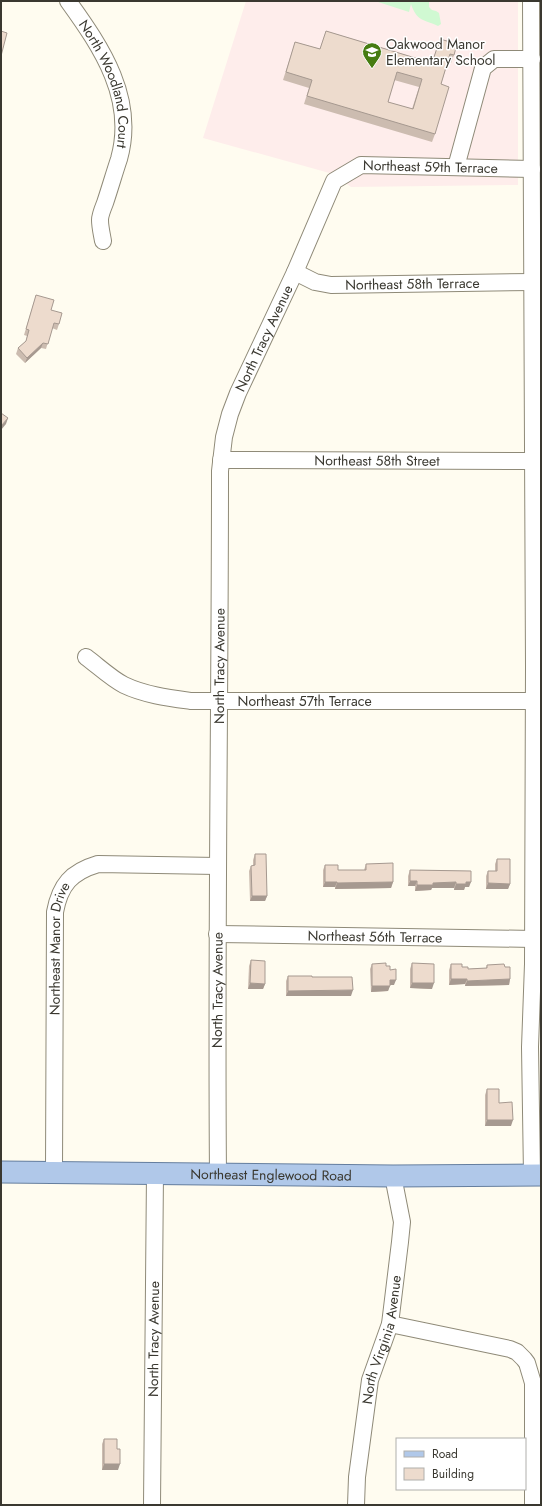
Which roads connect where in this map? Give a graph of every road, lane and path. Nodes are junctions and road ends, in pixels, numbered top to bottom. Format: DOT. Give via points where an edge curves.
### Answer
graph roads {
  1 [pos="68,1"];
  2 [pos="531,1"];
  3 [pos="532,59"];
  4 [pos="456,167"];
  5 [pos="532,169"];
  6 [pos="334,181"];
  7 [pos="103,241"];
  8 [pos="295,272"];
  9 [pos="533,282"];
  10 [pos="537,442"];
  11 [pos="221,460"];
  12 [pos="533,461"];
  13 [pos="86,657"];
  14 [pos="537,667"];
  15 [pos="534,701"];
  16 [pos="220,702"];
  17 [pos="537,762"];
  18 [pos="537,825"];
  19 [pos="217,866"];
  20 [pos="217,934"];
  21 [pos="533,939"];
  22 [pos="537,964"];
  23 [pos="1,1172"];
  24 [pos="54,1172"];
  25 [pos="155,1173"];
  26 [pos="218,1174"];
  27 [pos="536,1175"];
  28 [pos="393,1176"];
  29 [pos="390,1324"];
  30 [pos="152,1505"];
  31 [pos="356,1505"];
  32 [pos="533,1505"];
  1 -- 7 [label="street, North Woodland Court" via="108,63 121,98 121,150 100,219"];
  2 -- 3 [label="street"];
  3 -- 4 [label="street" via="494,58 483,68"];
  3 -- 5 [label="street"];
  4 -- 5 [label="street, Northeast 59th Terrace"];
  4 -- 6 [label="street, Northeast 59th Terrace" via="361,165"];
  5 -- 9 [label="street"];
  6 -- 8 [label="street, North Tracy Avenue"];
  8 -- 9 [label="street, Northeast 58th Terrace" via="315,282 331,285"];
  8 -- 11 [label="street, North Tracy Avenue" via="238,393 224,437"];
  9 -- 10 [label="street"];
  10 -- 12 [label="street"];
  11 -- 12 [label="street, Northeast 58th Street"];
  11 -- 16 [label="street, North Tracy Avenue"];
  12 -- 14 [label="street"];
  13 -- 16 [label="street, Northeast 57th Terrace" via="123,685 145,693 191,701"];
  14 -- 15 [label="street"];
  15 -- 16 [label="street, Northeast 57th Terrace"];
  15 -- 17 [label="street"];
  16 -- 19 [label="street, North Tracy Avenue"];
  17 -- 18 [label="street"];
  18 -- 21 [label="street"];
  19 -- 20 [label="street, North Tracy Avenue"];
  19 -- 24 [label="street, Northeast Manor Drive" via="98,864 85,868 64,886 55,912"];
  20 -- 21 [label="street, Northeast 56th Terrace"];
  20 -- 26 [label="street, North Tracy Avenue"];
  21 -- 22 [label="street"];
  22 -- 27 [label="street" via="530,1047"];
  23 -- 24 [label="main road, Northeast Englewood Road"];
  24 -- 25 [label="main road, Northeast Englewood Road"];
  25 -- 26 [label="main road, Northeast Englewood Road"];
  25 -- 30 [label="street, North Tracy Avenue"];
  26 -- 28 [label="main road, Northeast Englewood Road"];
  27 -- 28 [label="main road, Northeast Englewood Road"];
  28 -- 29 [label="street, North Virginia Avenue" via="402,1222"];
  29 -- 31 [label="street, North Virginia Avenue" via="370,1380 356,1477"];
  29 -- 32 [label="street" via="510,1349 524,1358 533,1383"];
}
